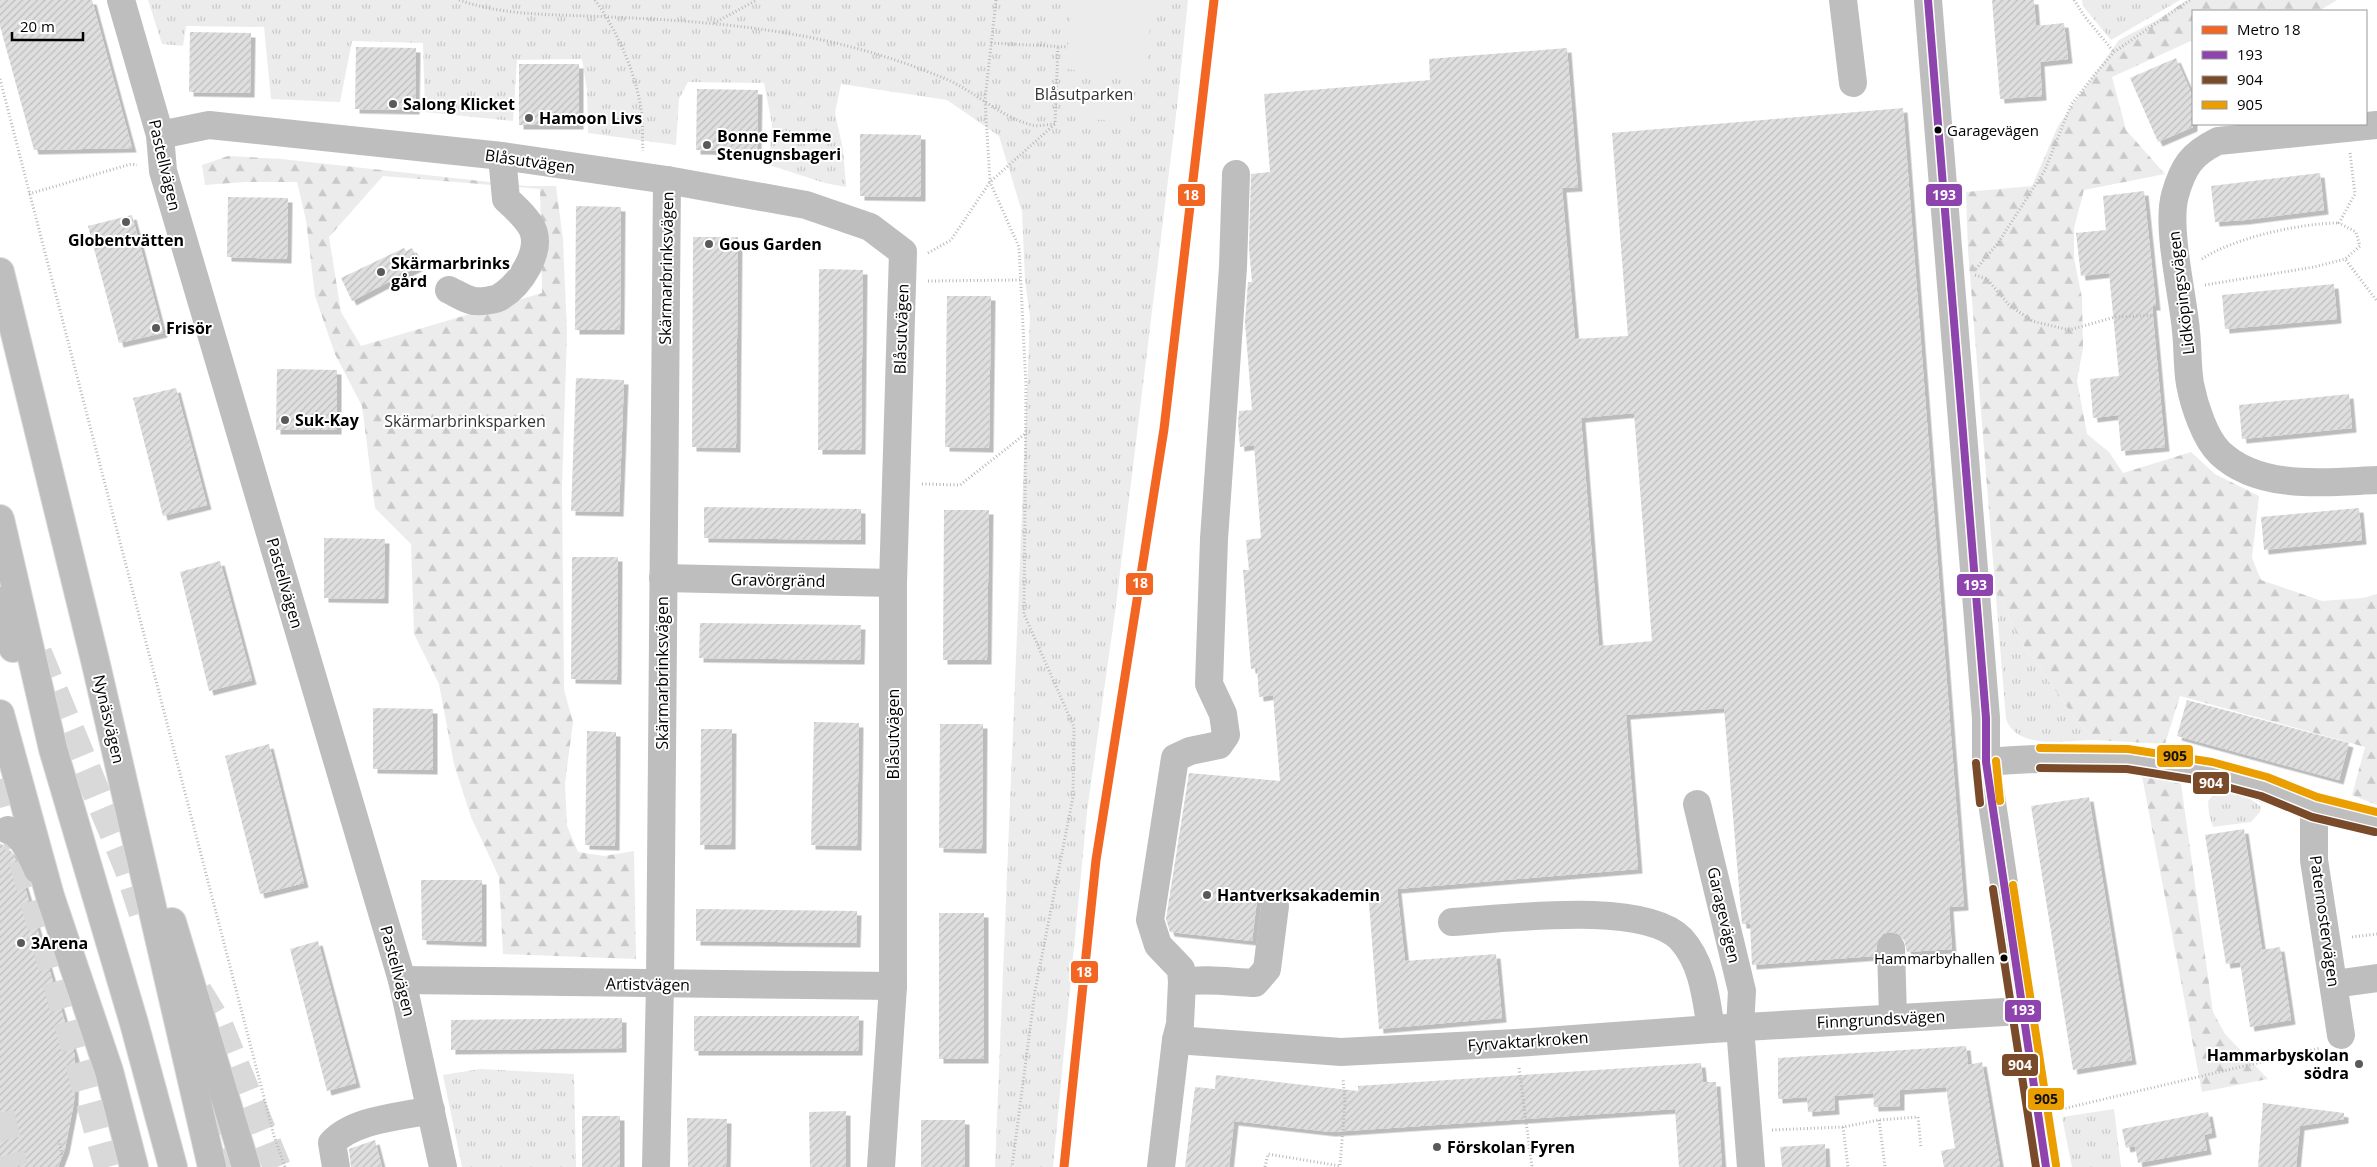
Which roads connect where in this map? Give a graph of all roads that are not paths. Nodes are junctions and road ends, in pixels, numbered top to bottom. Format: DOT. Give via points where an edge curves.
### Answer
graph roads {
  1 [pos="121,0"];
  2 [pos="1842,0"];
  3 [pos="1928,0"];
  4 [pos="1853,83"];
  5 [pos="2377,124"];
  6 [pos="158,131"];
  7 [pos="502,156"];
  8 [pos="1236,174"];
  9 [pos="655,178"];
  10 [pos="0,272"];
  11 [pos="449,290"];
  12 [pos="2377,480"];
  13 [pos="0,519"];
  14 [pos="663,578"];
  15 [pos="894,582"];
  16 [pos="0,601"];
  17 [pos="95,660"];
  18 [pos="0,715"];
  19 [pos="53,749"];
  20 [pos="1986,762"];
  21 [pos="1697,804"];
  22 [pos="2314,807"];
  23 [pos="2377,822"];
  24 [pos="8,830"];
  25 [pos="50,896"];
  26 [pos="1275,906"];
  27 [pos="1452,922"];
  28 [pos="1891,948"];
  29 [pos="2377,978"];
  30 [pos="402,980"];
  31 [pos="1182,982"];
  32 [pos="660,984"];
  33 [pos="2334,984"];
  34 [pos="893,986"];
  35 [pos="2022,1011"];
  36 [pos="1893,1018"];
  37 [pos="1740,1028"];
  38 [pos="1711,1029"];
  39 [pos="2341,1035"];
  40 [pos="1176,1040"];
  41 [pos="430,1110"];
  42 [pos="134,1167"];
  43 [pos="172,1167"];
  44 [pos="212,1167"];
  45 [pos="246,1167"];
  46 [pos="336,1167"];
  47 [pos="443,1167"];
  48 [pos="656,1167"];
  49 [pos="881,1167"];
  50 [pos="1161,1167"];
  51 [pos="1751,1167"];
  52 [pos="2046,1167"];
  1 -- 6 [label="main road, Pastellvägen"];
  2 -- 4 [label="main road"];
  3 -- 20 [label="main road" via="1986,718"];
  5 -- 12 [label="main road, Lidköpingsvägen" via="2218,141 2200,150 2187,165 2175,196 2172,226 2190,384 2202,424 2220,453 2246,472 2299,483"];
  6 -- 7 [label="main road, Blåsutvägen" via="209,125"];
  6 -- 30 [label="main road, Pastellvägen" via="163,171"];
  7 -- 9 [label="main road, Blåsutvägen"];
  7 -- 11 [label="main road" via="506,199 532,229 532,261 500,298 473,301"];
  8 -- 31 [label="main road" via="1233,267 1214,539 1209,684 1223,714 1226,735 1219,745 1175,758 1150,920 1158,945 1180,968"];
  9 -- 14 [label="main road, Skärmarbrinksvägen"];
  9 -- 15 [label="main road, Blåsutvägen" via="806,205 870,227 903,252"];
  10 -- 17 [label="main road, Nynäsvägen"];
  13 -- 19 [label="main road"];
  14 -- 15 [label="main road, Gravörgränd"];
  14 -- 32 [label="main road, Skärmarbrinksvägen"];
  15 -- 34 [label="main road, Blåsutvägen"];
  16 -- 19 [label="main road" via="20,672"];
  17 -- 44 [label="main road, Nynäsvägen"];
  17 -- 45 [label="main road"];
  18 -- 25 [label="main road"];
  19 -- 43 [label="main road" via="134,1024"];
  20 -- 22 [label="main road" via="2040,758 2128,759 2210,772 2264,787"];
  20 -- 35 [label="main road"];
  21 -- 37 [label="main road, Garagevägen" via="1742,991"];
  22 -- 23 [label="main road"];
  22 -- 33 [label="main road, Paternostervägen" via="2314,860"];
  24 -- 25 [label="main road" via="23,842"];
  25 -- 42 [label="main road" via="109,1071"];
  26 -- 31 [label="main road" via="1267,969 1255,983 1201,978"];
  27 -- 38 [label="main road" via="1611,916 1640,919 1668,929 1692,955 1705,988"];
  28 -- 36 [label="main road"];
  29 -- 33 [label="main road"];
  30 -- 32 [label="main road, Artistvägen"];
  30 -- 41 [label="main road, Pastellvägen"];
  31 -- 40 [label="main road"];
  32 -- 34 [label="main road, Artistvägen"];
  32 -- 48 [label="main road, Skärmarbrinksvägen"];
  33 -- 39 [label="main road, Paternostervägen"];
  34 -- 49 [label="main road, Blåsutvägen"];
  35 -- 36 [label="main road, Finngrundsvägen"];
  35 -- 52 [label="main road"];
  36 -- 37 [label="main road, Finngrundsvägen"];
  37 -- 38 [label="main road, Fyrvaktarkroken"];
  37 -- 51 [label="main road"];
  38 -- 40 [label="main road, Fyrvaktarkroken" via="1341,1052"];
  40 -- 50 [label="main road"];
  41 -- 46 [label="main road" via="354,1126 341,1133 332,1143"];
  41 -- 47 [label="main road, Pastellvägen"];
}
